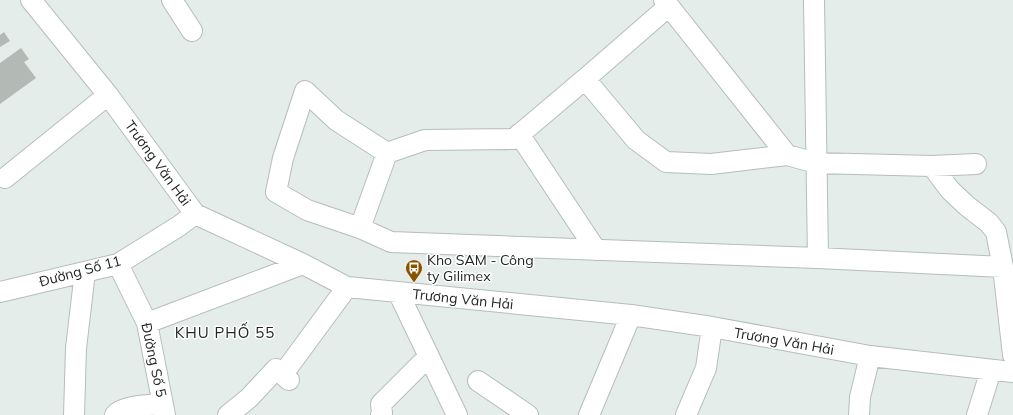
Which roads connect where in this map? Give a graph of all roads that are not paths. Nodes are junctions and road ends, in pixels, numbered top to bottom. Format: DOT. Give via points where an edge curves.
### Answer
graph roads {
  1 [pos="31,0"];
  2 [pos="172,0"];
  3 [pos="814,0"];
  4 [pos="667,3"];
  5 [pos="192,31"];
  6 [pos="585,79"];
  7 [pos="108,95"];
  8 [pos="519,134"];
  9 [pos="386,153"];
  10 [pos="787,155"];
  11 [pos="816,163"];
  12 [pos="976,164"];
  13 [pos="932,166"];
  14 [pos="5,178"];
  15 [pos="195,214"];
  16 [pos="360,228"];
  17 [pos="596,250"];
  18 [pos="818,258"];
  19 [pos="118,264"];
  20 [pos="303,264"];
  21 [pos="1003,267"];
  22 [pos="85,272"];
  23 [pos="347,286"];
  24 [pos="0,292"];
  25 [pos="398,292"];
  26 [pos="631,316"];
  27 [pos="147,323"];
  28 [pos="712,328"];
  29 [pos="1013,355"];
  30 [pos="429,356"];
  31 [pos="870,356"];
  32 [pos="991,370"];
  33 [pos="1013,372"];
  34 [pos="478,381"];
  35 [pos="164,409"];
  36 [pos="382,414"];
  37 [pos="74,415"];
  38 [pos="115,415"];
  39 [pos="228,415"];
  40 [pos="457,415"];
  41 [pos="528,415"];
  42 [pos="589,415"];
  43 [pos="686,415"];
  44 [pos="859,415"];
  45 [pos="977,415"];
  1 -- 7 [label="street, Trương Văn Hải"];
  2 -- 5 [label="street"];
  3 -- 11 [label="street"];
  4 -- 6 [label="street"];
  4 -- 10 [label="street"];
  6 -- 8 [label="street"];
  6 -- 10 [label="street" via="636,140 666,162 711,164"];
  7 -- 14 [label="street"];
  7 -- 15 [label="street, Trương Văn Hải"];
  8 -- 9 [label="street" via="514,139 425,140"];
  8 -- 17 [label="street"];
  9 -- 16 [label="street"];
  9 -- 16 [label="street" via="336,120 305,91 283,158 276,192 307,210"];
  10 -- 11 [label="street"];
  11 -- 13 [label="street"];
  11 -- 18 [label="street"];
  12 -- 13 [label="street"];
  13 -- 21 [label="street" via="950,190 994,228"];
  15 -- 19 [label="street, Đường Số 11"];
  15 -- 20 [label="street, Trương Văn Hải"];
  16 -- 17 [label="street" via="391,242"];
  17 -- 18 [label="street"];
  18 -- 21 [label="street"];
  19 -- 22 [label="street, Đường Số 11"];
  19 -- 27 [label="street, Đường Số 5"];
  20 -- 23 [label="street, Trương Văn Hải"];
  20 -- 27 [label="street"];
  21 -- 29 [label="street"];
  22 -- 24 [label="street, Đường Số 11"];
  22 -- 37 [label="street" via="76,348"];
  23 -- 25 [label="street, Trương Văn Hải"];
  23 -- 39 [label="street" via="288,379 276,369 249,398"];
  25 -- 26 [label="street, Trương Văn Hải"];
  25 -- 30 [label="street"];
  26 -- 28 [label="street, Trương Văn Hải"];
  26 -- 42 [label="street"];
  27 -- 35 [label="street, Đường Số 5"];
  28 -- 31 [label="street, Trương Văn Hải"];
  28 -- 43 [label="street" via="706,368"];
  30 -- 36 [label="street" via="381,404"];
  30 -- 40 [label="street"];
  31 -- 32 [label="street, Trương Văn Hải"];
  31 -- 44 [label="street" via="860,397"];
  32 -- 33 [label="street, Trương Văn Hải"];
  32 -- 45 [label="street"];
  34 -- 41 [label="street"];
  35 -- 38 [label="street" via="127,408"];
}
